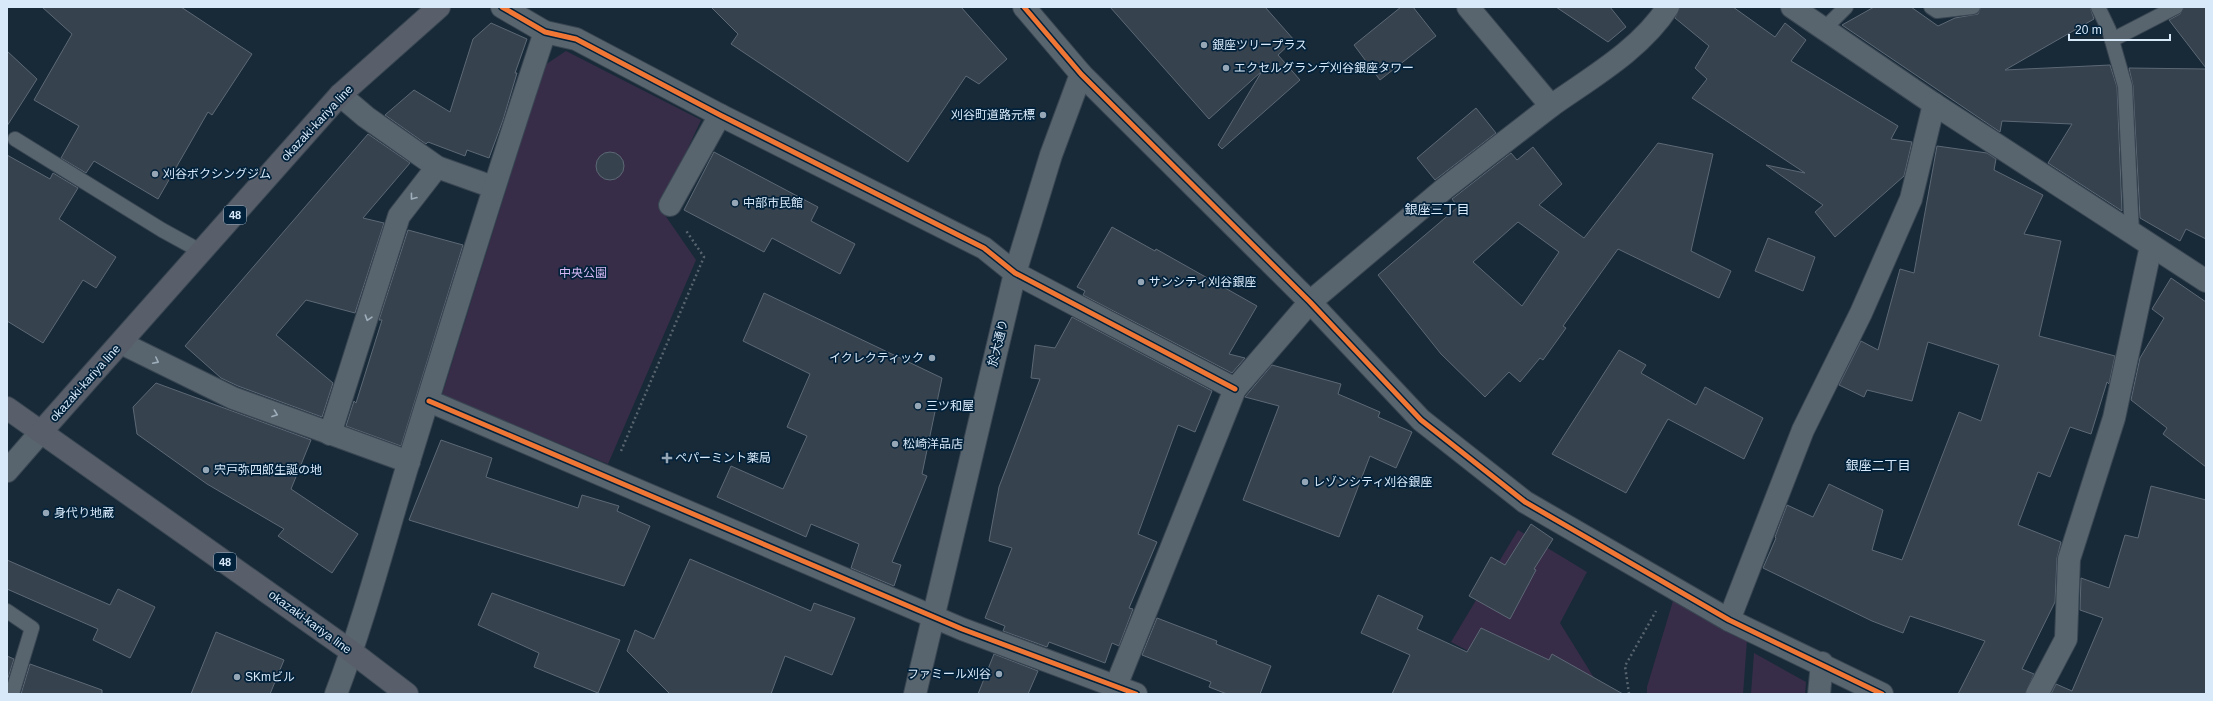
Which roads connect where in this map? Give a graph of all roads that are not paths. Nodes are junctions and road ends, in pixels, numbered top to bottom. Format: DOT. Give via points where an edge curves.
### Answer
graph roads {
  1 [pos="502,7"];
  2 [pos="1024,7"];
  3 [pos="1468,7"];
  4 [pos="1668,7"];
  5 [pos="1792,7"];
  6 [pos="1846,7"];
  7 [pos="1931,7"];
  8 [pos="1972,7"];
  9 [pos="2098,7"];
  10 [pos="2176,7"];
  11 [pos="436,8"];
  12 [pos="1824,29"];
  13 [pos="545,32"];
  14 [pos="2112,40"];
  15 [pos="1081,74"];
  16 [pos="340,95"];
  17 [pos="1934,104"];
  18 [pos="1551,106"];
  19 [pos="720,115"];
  20 [pos="15,139"];
  21 [pos="437,167"];
  22 [pos="493,187"];
  23 [pos="670,205"];
  24 [pos="2132,233"];
  25 [pos="2151,246"];
  26 [pos="202,252"];
  27 [pos="1015,273"];
  28 [pos="2206,281"];
  29 [pos="1310,302"];
  30 [pos="121,343"];
  31 [pos="1235,389"];
  32 [pos="429,401"];
  33 [pos="7,408"];
  34 [pos="41,432"];
  35 [pos="330,434"];
  36 [pos="409,462"];
  37 [pos="7,471"];
  38 [pos="7,611"];
  39 [pos="934,617"];
  40 [pos="1729,620"];
  41 [pos="352,652"];
  42 [pos="1822,663"];
  43 [pos="1126,690"];
  44 [pos="12,694"];
  45 [pos="336,694"];
  46 [pos="407,694"];
  47 [pos="915,694"];
  48 [pos="1819,694"];
  49 [pos="1882,694"];
  50 [pos="2036,694"];
  1 -- 13 [label="street"];
  2 -- 15 [label="street"];
  3 -- 18 [label="street"];
  4 -- 18 [label="street" via="1661,18 1627,53"];
  5 -- 12 [label="street"];
  6 -- 12 [label="lane"];
  7 -- 8 [label="lane" via="1937,11"];
  9 -- 14 [label="lane"];
  10 -- 14 [label="lane"];
  11 -- 16 [label="main road, okazaki-kariya line / 48"];
  12 -- 17 [label="street"];
  13 -- 19 [label="street" via="576,39"];
  13 -- 22 [label="street"];
  14 -- 24 [label="lane" via="2125,86"];
  15 -- 27 [label="street, 於大通り" via="1051,155"];
  15 -- 29 [label="street"];
  16 -- 21 [label="street" via="366,117"];
  16 -- 26 [label="main road, okazaki-kariya line / 48"];
  17 -- 24 [label="street"];
  17 -- 40 [label="street" via="1911,199 1862,313 1803,430"];
  18 -- 29 [label="street" via="1444,189"];
  19 -- 23 [label="street"];
  19 -- 27 [label="street" via="984,248"];
  20 -- 26 [label="lane"];
  21 -- 22 [label="street"];
  21 -- 35 [label="street, one-way" via="399,216"];
  22 -- 32 [label="street"];
  24 -- 25 [label="street"];
  25 -- 28 [label="street"];
  25 -- 50 [label="street" via="2114,418 2070,559 2066,639"];
  26 -- 30 [label="main road, okazaki-kariya line / 48"];
  27 -- 31 [label="street"];
  27 -- 39 [label="street, 於大通り"];
  29 -- 31 [label="street"];
  29 -- 40 [label="street" via="1421,420 1525,502"];
  30 -- 34 [label="main road, okazaki-kariya line / 48"];
  30 -- 35 [label="street, one-way" via="233,398"];
  31 -- 43 [label="street"];
  32 -- 36 [label="street"];
  32 -- 39 [label="street"];
  33 -- 34 [label="main road"];
  34 -- 37 [label="street"];
  34 -- 41 [label="main road, okazaki-kariya line / 48"];
  35 -- 36 [label="street"];
  36 -- 41 [label="street"];
  38 -- 44 [label="lane" via="32,628"];
  39 -- 43 [label="street"];
  39 -- 47 [label="street, 於大通り"];
  40 -- 42 [label="street"];
  41 -- 45 [label="street"];
  41 -- 46 [label="main road, okazaki-kariya line / 48"];
  42 -- 48 [label="street"];
  42 -- 49 [label="street"];
}
